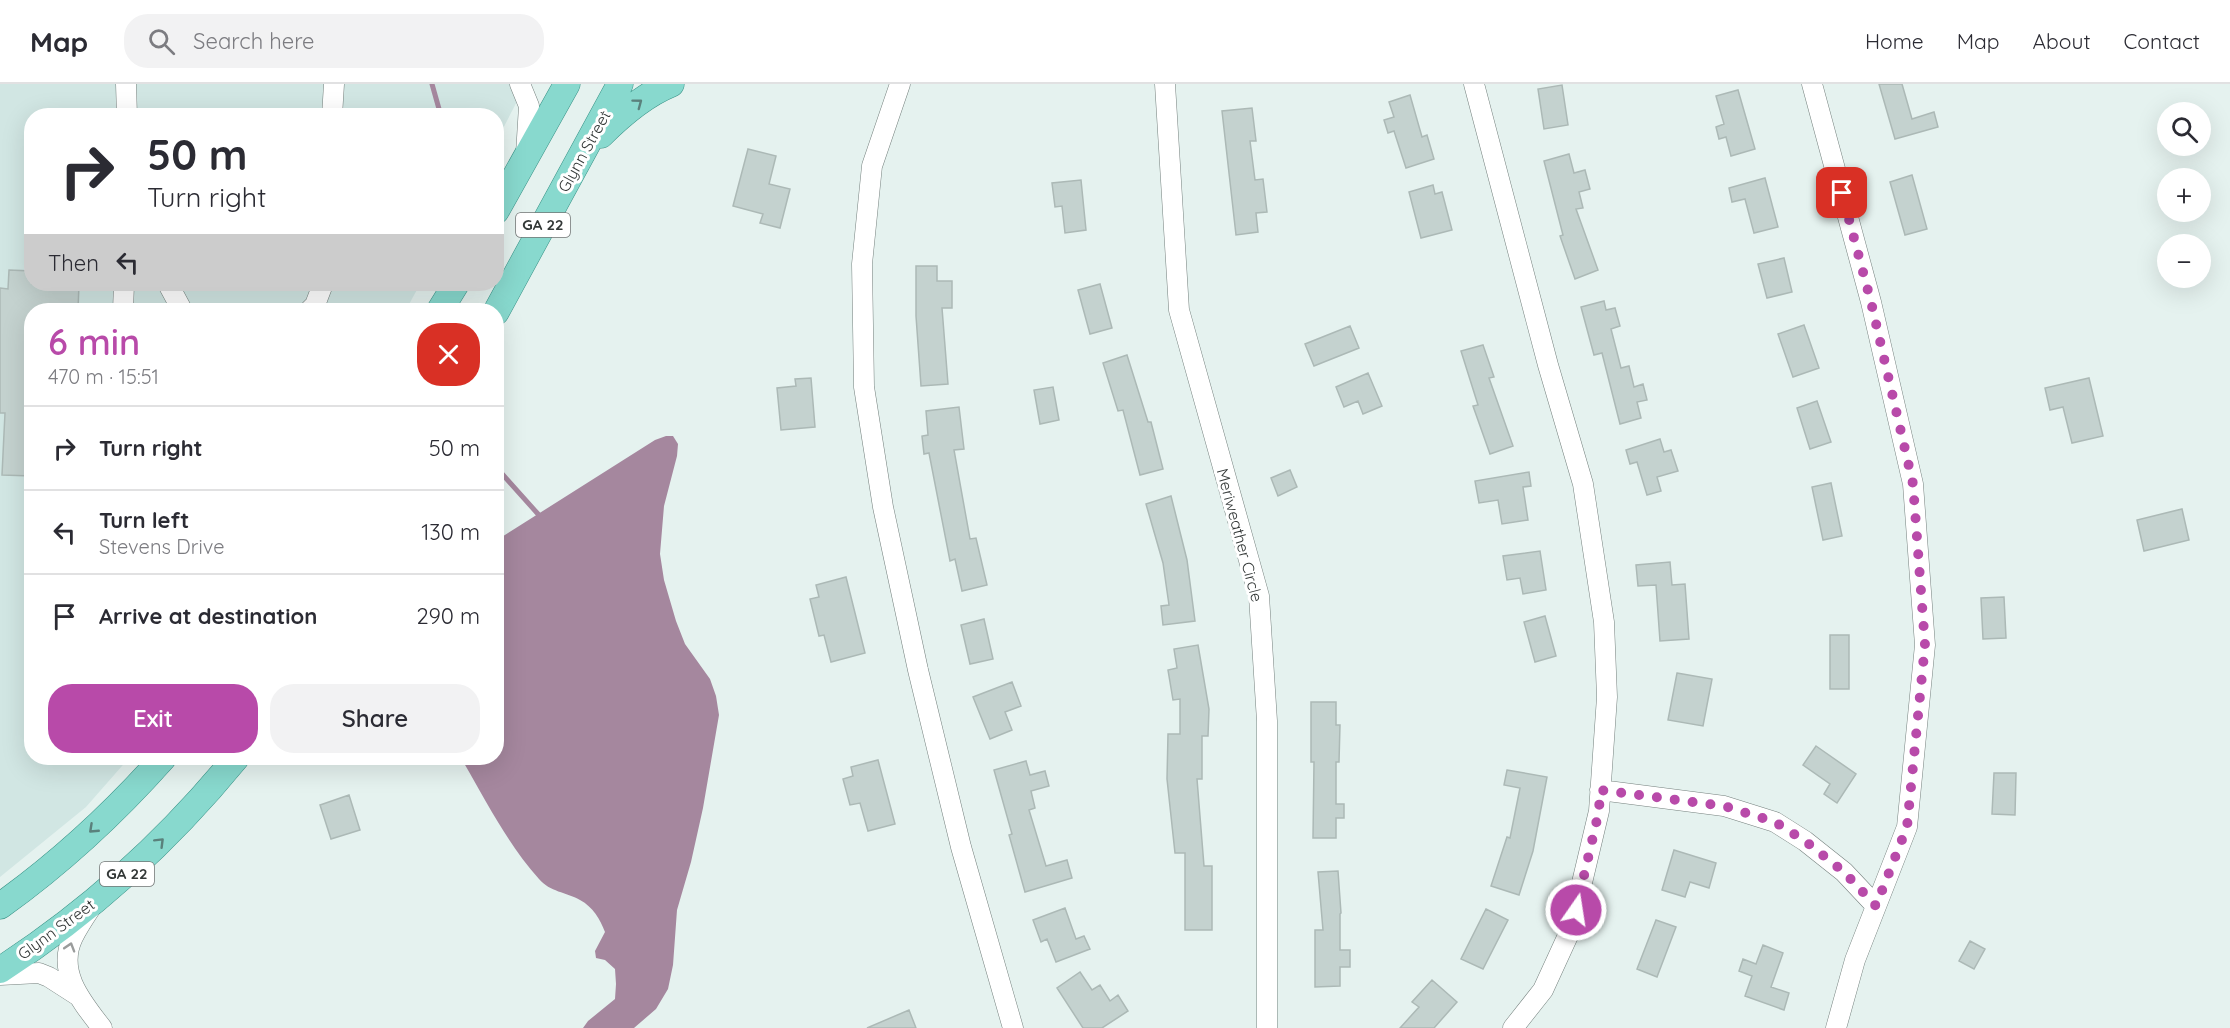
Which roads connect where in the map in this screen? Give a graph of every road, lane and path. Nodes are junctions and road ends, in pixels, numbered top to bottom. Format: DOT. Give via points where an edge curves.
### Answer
graph roads {
  1 [pos="126,84"];
  2 [pos="334,84"];
  3 [pos="520,84"];
  4 [pos="567,84"];
  5 [pos="620,84"];
  6 [pos="671,84"];
  7 [pos="900,84"];
  8 [pos="1165,84"];
  9 [pos="1474,84"];
  10 [pos="1812,84"];
  11 [pos="127,108"];
  12 [pos="332,108"];
  13 [pos="580,157"];
  14 [pos="525,159"];
  15 [pos="504,197"];
  16 [pos="501,303"];
  17 [pos="156,765"];
  18 [pos="230,765"];
  19 [pos="1600,790"];
  20 [pos="93,903"];
  21 [pos="0,906"];
  22 [pos="1876,906"];
  23 [pos="0,970"];
  24 [pos="0,975"];
  25 [pos="77,995"];
  26 [pos="102,1028"];
  27 [pos="1013,1028"];
  28 [pos="1267,1028"];
  29 [pos="1513,1028"];
  30 [pos="1836,1028"];
  1 -- 11 [label="street"];
  2 -- 12 [label="street"];
  3 -- 14 [label="street" via="529,106"];
  4 -- 14 [label="main road, GA 22"];
  5 -- 13 [label="main road, Glynn Street / GA 22"];
  13 -- 6 [label="main road, one-way" via="633,106"];
  7 -- 27 [label="street" via="872,166 862,264 864,387 882,507 918,670 961,847"];
  8 -- 28 [label="street, Meriweather Circle" via="1179,310 1259,596 1267,722"];
  9 -- 19 [label="street" via="1583,484 1604,622 1607,697"];
  10 -- 22 [label="street" via="1871,302 1913,484 1925,645 1907,827"];
  13 -- 16 [label="main road, Glynn Street / GA 22"];
  14 -- 15 [label="main road, GA 22"];
  17 -- 21 [label="main road, one-way" via="68,852"];
  20 -- 18 [label="main road, Glynn Street / GA 22, one-way" via="188,814"];
  19 -- 22 [label="street" via="1724,806 1775,822 1844,872"];
  19 -- 29 [label="street" via="1599,811 1571,929 1543,990"];
  20 -- 23 [label="main road, Glynn Street / GA 22"];
  25 -- 20 [label="street, one-way" via="66,958"];
  22 -- 30 [label="street" via="1855,960"];
  24 -- 25 [label="street" via="39,973"];
  25 -- 26 [label="street"];
}
